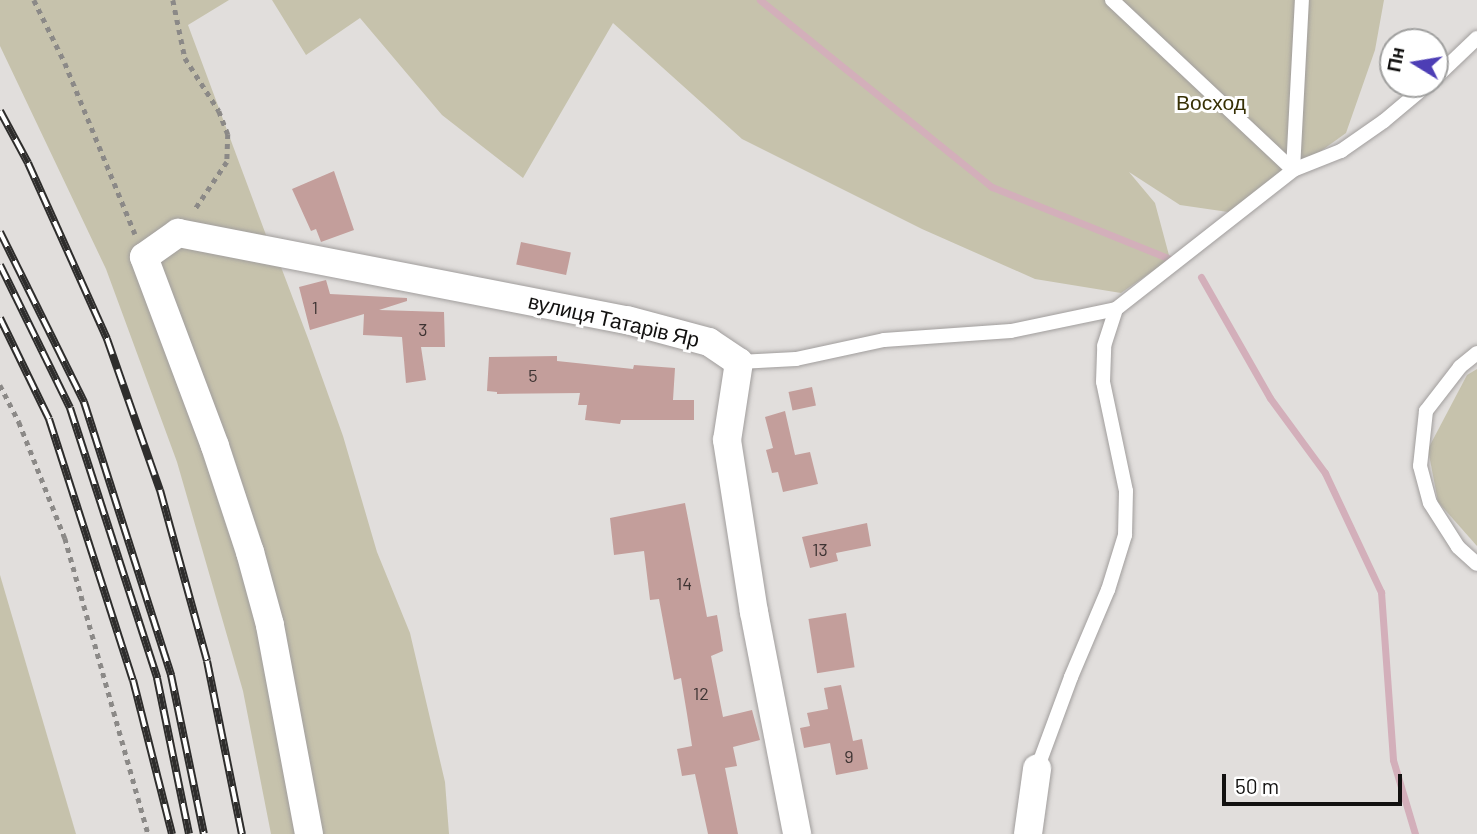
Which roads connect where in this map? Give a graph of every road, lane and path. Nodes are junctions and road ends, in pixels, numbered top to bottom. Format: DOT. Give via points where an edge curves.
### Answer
graph roads {
  1 [pos="34,0"];
  2 [pos="173,0"];
  3 [pos="1112,0"];
  4 [pos="1302,0"];
  5 [pos="1477,38"];
  6 [pos="1449,65"];
  7 [pos="1410,98"];
  8 [pos="1293,170"];
  9 [pos="178,233"];
  10 [pos="144,257"];
  11 [pos="1115,309"];
  12 [pos="1477,352"];
  13 [pos="739,362"];
  14 [pos="0,385"];
  15 [pos="1477,564"];
  16 [pos="1037,769"];
  17 [pos="148,834"];
  18 [pos="309,834"];
  19 [pos="797,834"];
  20 [pos="1028,834"];
  1 -- 10 [label="path"];
  2 -- 9 [label="path" via="185,58 228,134 227,162"];
  3 -- 8 [label="lane"];
  4 -- 8 [label="lane"];
  5 -- 6 [label="lane"];
  7 -- 8 [label="lane" via="1341,151"];
  8 -- 11 [label="lane"];
  9 -- 10 [label="street"];
  9 -- 13 [label="street, вулиця Татарів Яр" via="627,320 709,342"];
  10 -- 18 [label="street" via="250,552 270,625"];
  11 -- 13 [label="lane" via="1011,331 884,341 796,359"];
  11 -- 16 [label="lane" via="1104,346 1103,382 1126,491 1125,535"];
  12 -- 15 [label="lane" via="1426,411 1420,466 1430,503 1458,547"];
  13 -- 19 [label="street" via="727,440 754,612"];
  14 -- 17 [label="path" via="65,538"];
  16 -- 20 [label="street"];
}
